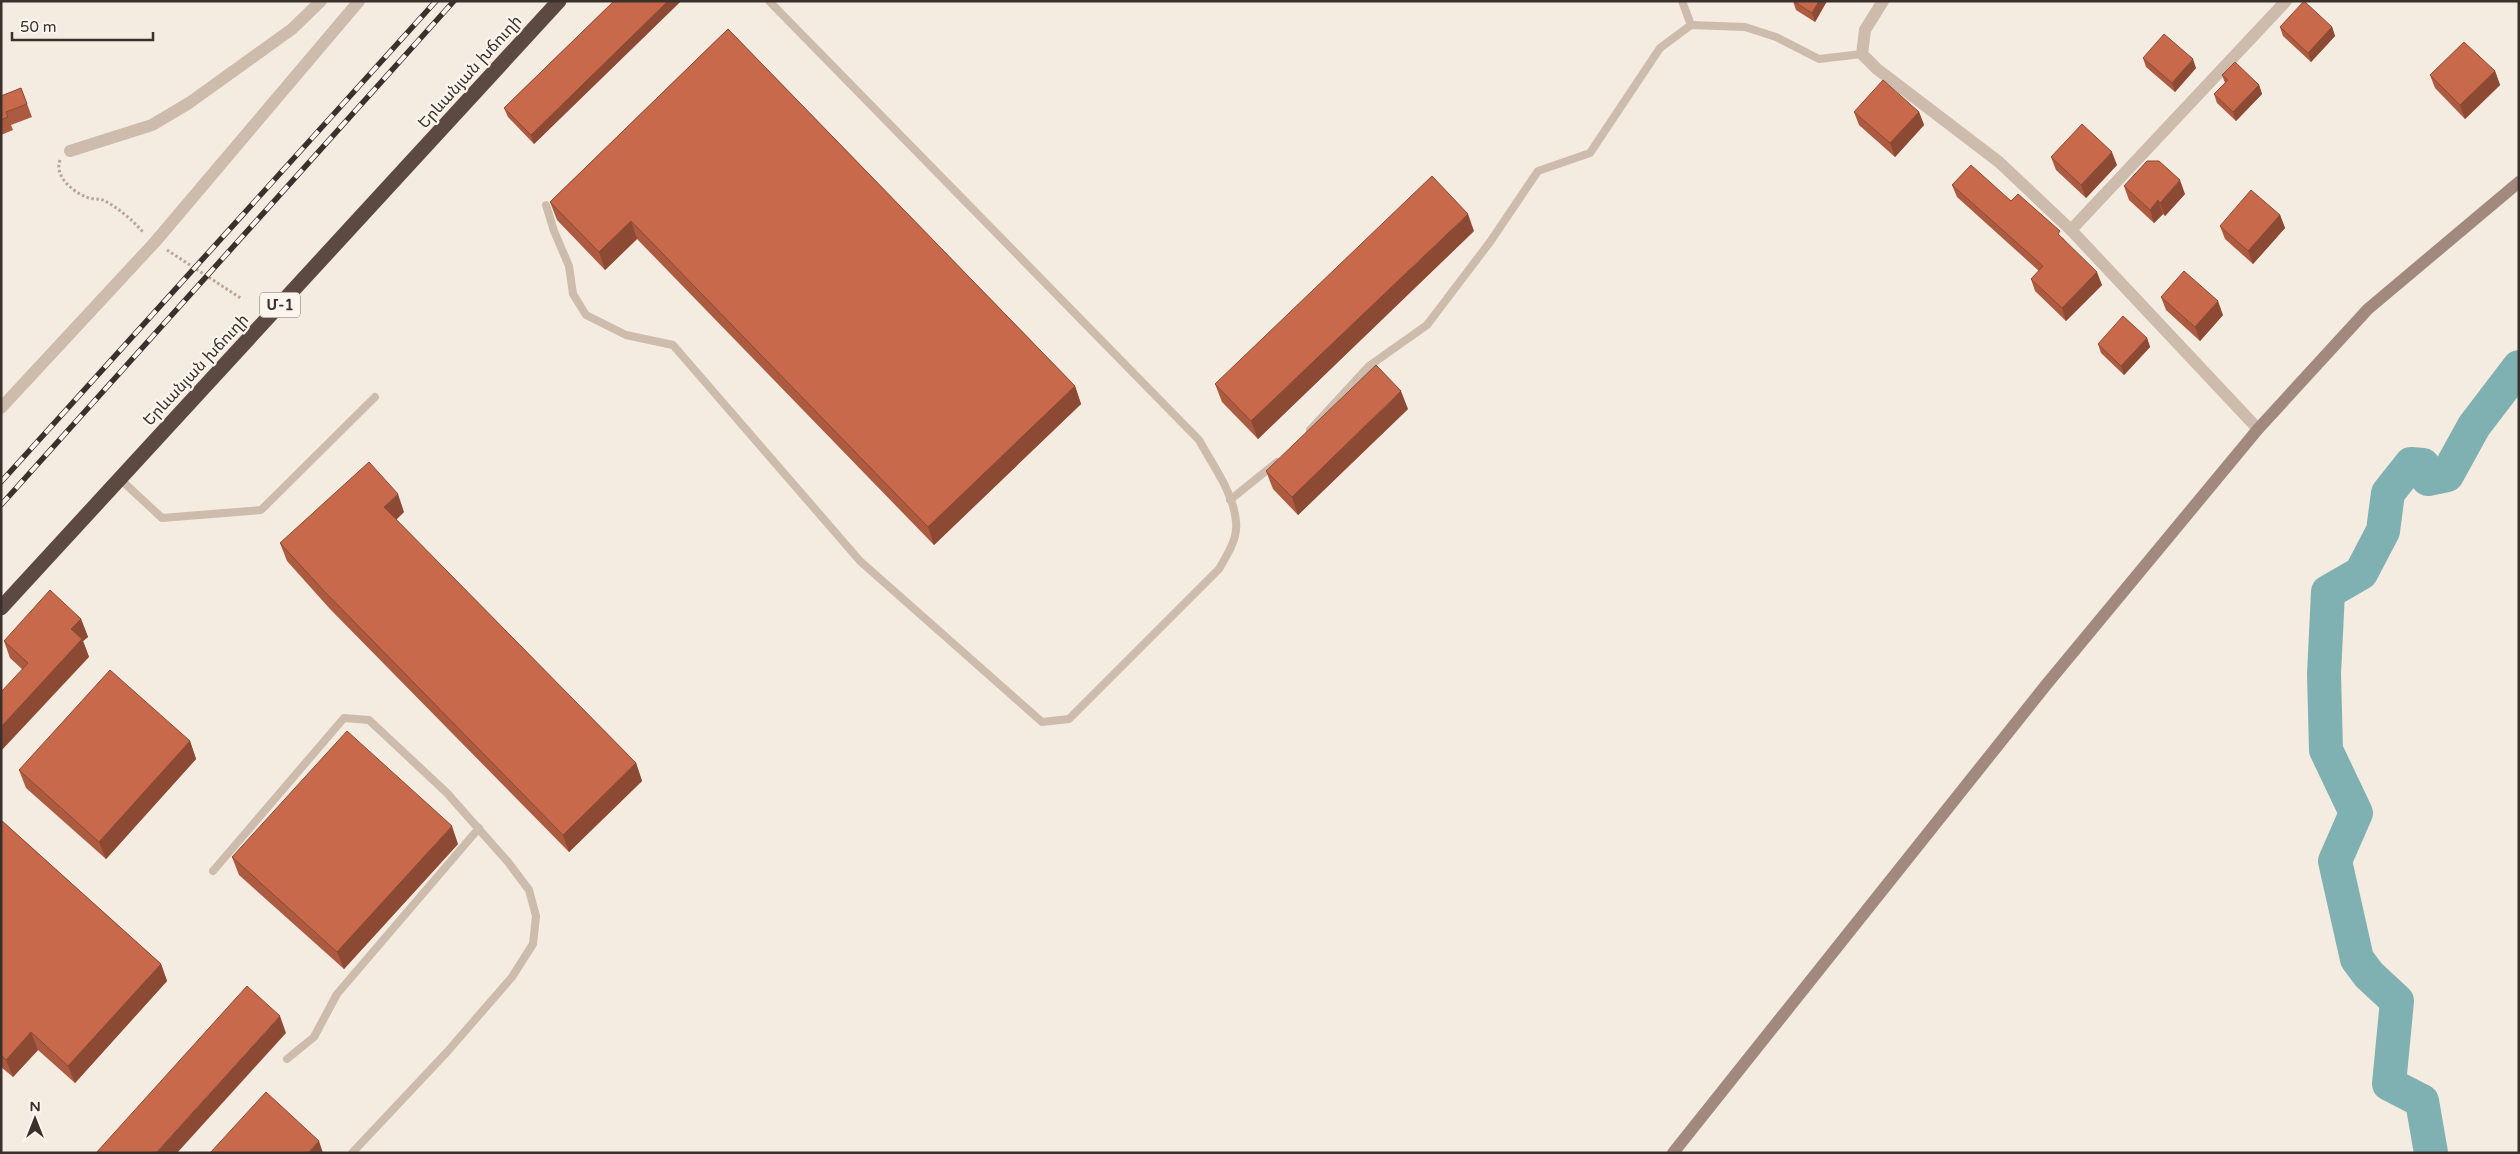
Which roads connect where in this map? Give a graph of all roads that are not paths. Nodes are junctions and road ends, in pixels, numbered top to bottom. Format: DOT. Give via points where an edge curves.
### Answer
graph roads {
  1 [pos="321,1"];
  2 [pos="359,1"];
  3 [pos="558,1"];
  4 [pos="769,1"];
  5 [pos="1682,1"];
  6 [pos="1883,1"];
  7 [pos="2286,1"];
  8 [pos="1691,25"];
  9 [pos="1862,54"];
  10 [pos="70,151"];
  11 [pos="2519,182"];
  12 [pos="546,205"];
  13 [pos="2071,230"];
  14 [pos="375,397"];
  15 [pos="1,408"];
  16 [pos="2258,429"];
  17 [pos="1302,438"];
  18 [pos="1281,459"];
  19 [pos="120,479"];
  20 [pos="1230,500"];
  21 [pos="1,608"];
  22 [pos="479,828"];
  23 [pos="213,872"];
  24 [pos="287,1059"];
  25 [pos="352,1153"];
  26 [pos="1672,1153"];
  1 -- 10 [label="street" via="292,29 160,121"];
  2 -- 15 [label="street" via="155,242"];
  3 -- 19 [label="highway, Երևանյան խճուղի / Մ-1"];
  4 -- 20 [label="lane" via="1199,440"];
  5 -- 8 [label="lane"];
  6 -- 9 [label="street" via="1864,30"];
  7 -- 13 [label="street"];
  8 -- 9 [label="lane" via="1745,27 1776,37 1819,59"];
  8 -- 17 [label="lane" via="1660,48 1590,153 1538,171 1428,325 1369,366"];
  9 -- 13 [label="street" via="1999,162"];
  11 -- 16 [label="street" via="2368,309"];
  12 -- 20 [label="lane" via="569,266 573,294 586,315 626,335 673,345 860,560 1042,722 1069,718 1219,569 1232,546 1236,522"];
  13 -- 16 [label="street"];
  14 -- 19 [label="lane" via="261,510 162,518"];
  16 -- 26 [label="street" via="2046,685"];
  18 -- 20 [label="lane"];
  19 -- 21 [label="highway, Երևանյան խճուղի / Մ-1"];
  22 -- 23 [label="lane" via="447,793 369,720 344,718"];
  22 -- 24 [label="lane" via="337,994 314,1037"];
  22 -- 25 [label="lane" via="529,890 536,916 533,944 512,977 467,1029"];
}
